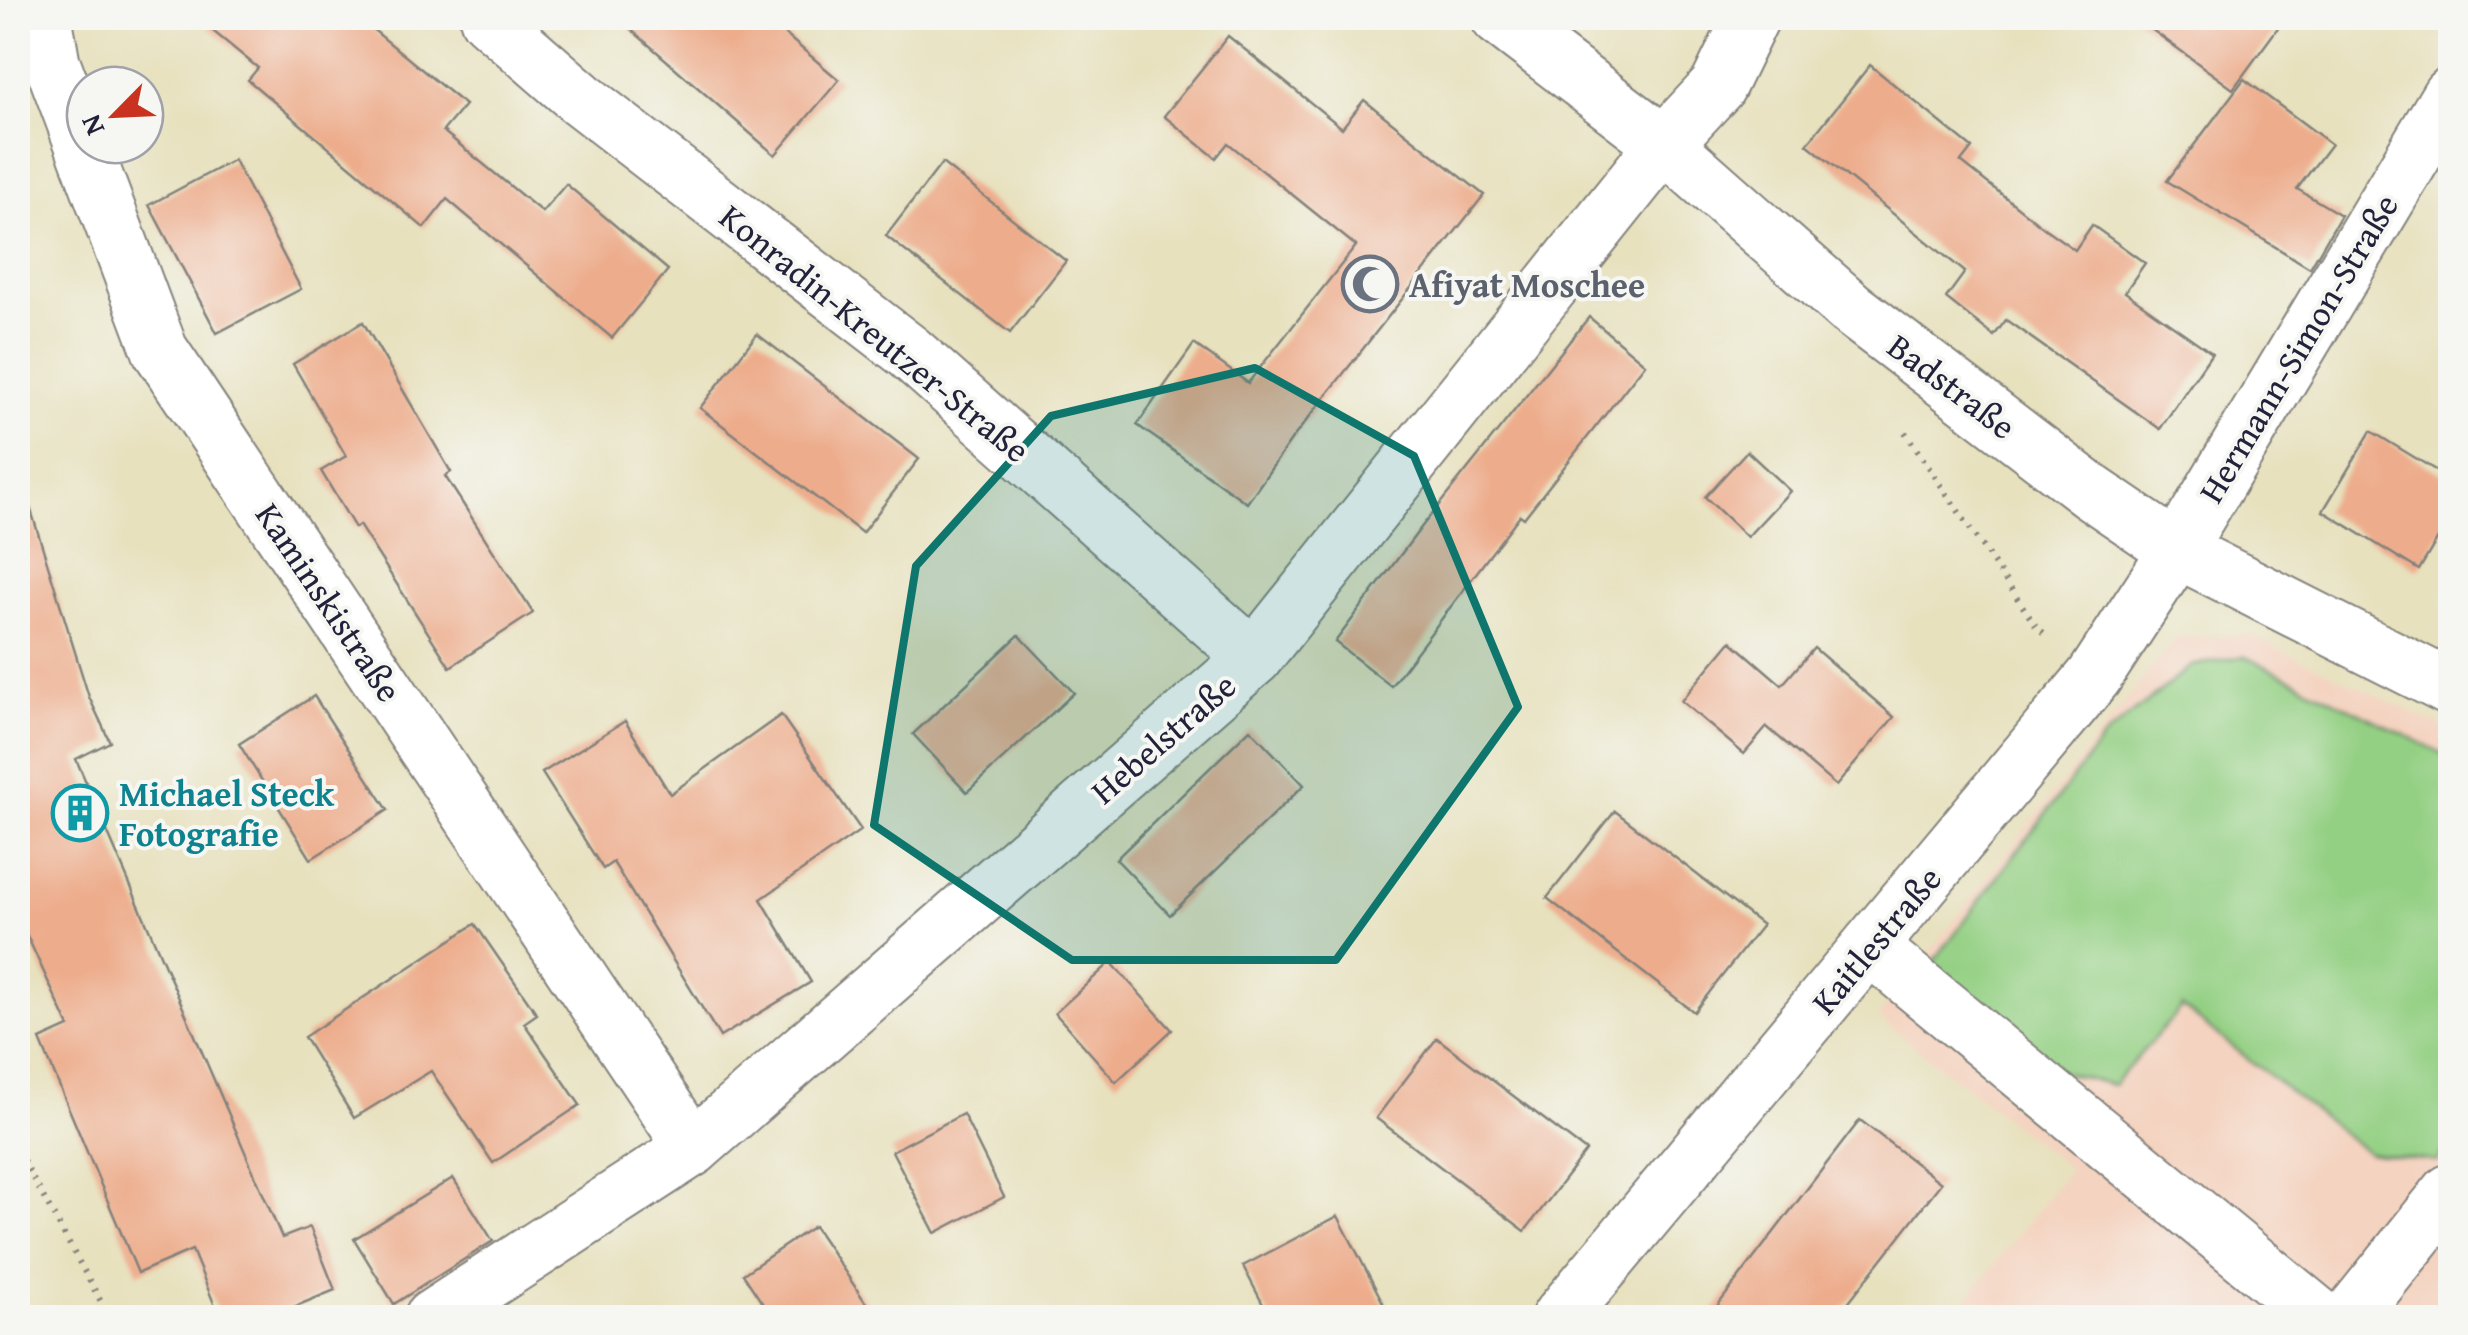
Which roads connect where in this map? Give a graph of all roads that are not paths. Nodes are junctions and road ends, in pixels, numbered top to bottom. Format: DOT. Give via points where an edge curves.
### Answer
graph roads {
  1 [pos="44,18"];
  2 [pos="488,18"];
  3 [pos="1499,18"];
  4 [pos="1752,18"];
  5 [pos="2450,95"];
  6 [pos="1664,144"];
  7 [pos="2177,550"];
  8 [pos="1254,658"];
  9 [pos="2450,688"];
  10 [pos="1870,947"];
  11 [pos="693,1148"];
  12 [pos="2450,1192"];
  13 [pos="432,1318"];
  14 [pos="1559,1318"];
  15 [pos="2321,1318"];
  16 [pos="2349,1318"];
  1 -- 11 [label="street, Kaminskistraße" via="52,62 160,350"];
  2 -- 8 [label="street, Konradin-Kreutzer-Straße" via="581,100 909,352"];
  3 -- 6 [label="street, Badstraße"];
  4 -- 6 [label="street, Hebelstraße" via="1718,86"];
  5 -- 7 [label="street, Hermann-Simon-Straße"];
  6 -- 7 [label="street, Badstraße" via="1850,308"];
  6 -- 8 [label="street, Hebelstraße"];
  7 -- 9 [label="street, Badstraße"];
  7 -- 10 [label="street, Kaitlestraße" via="2094,677"];
  8 -- 11 [label="street, Hebelstraße"];
  10 -- 14 [label="street, Kaitlestraße"];
  10 -- 15 [label="street"];
  11 -- 13 [label="street, Hebelstraße"];
  12 -- 16 [label="street"];
}
